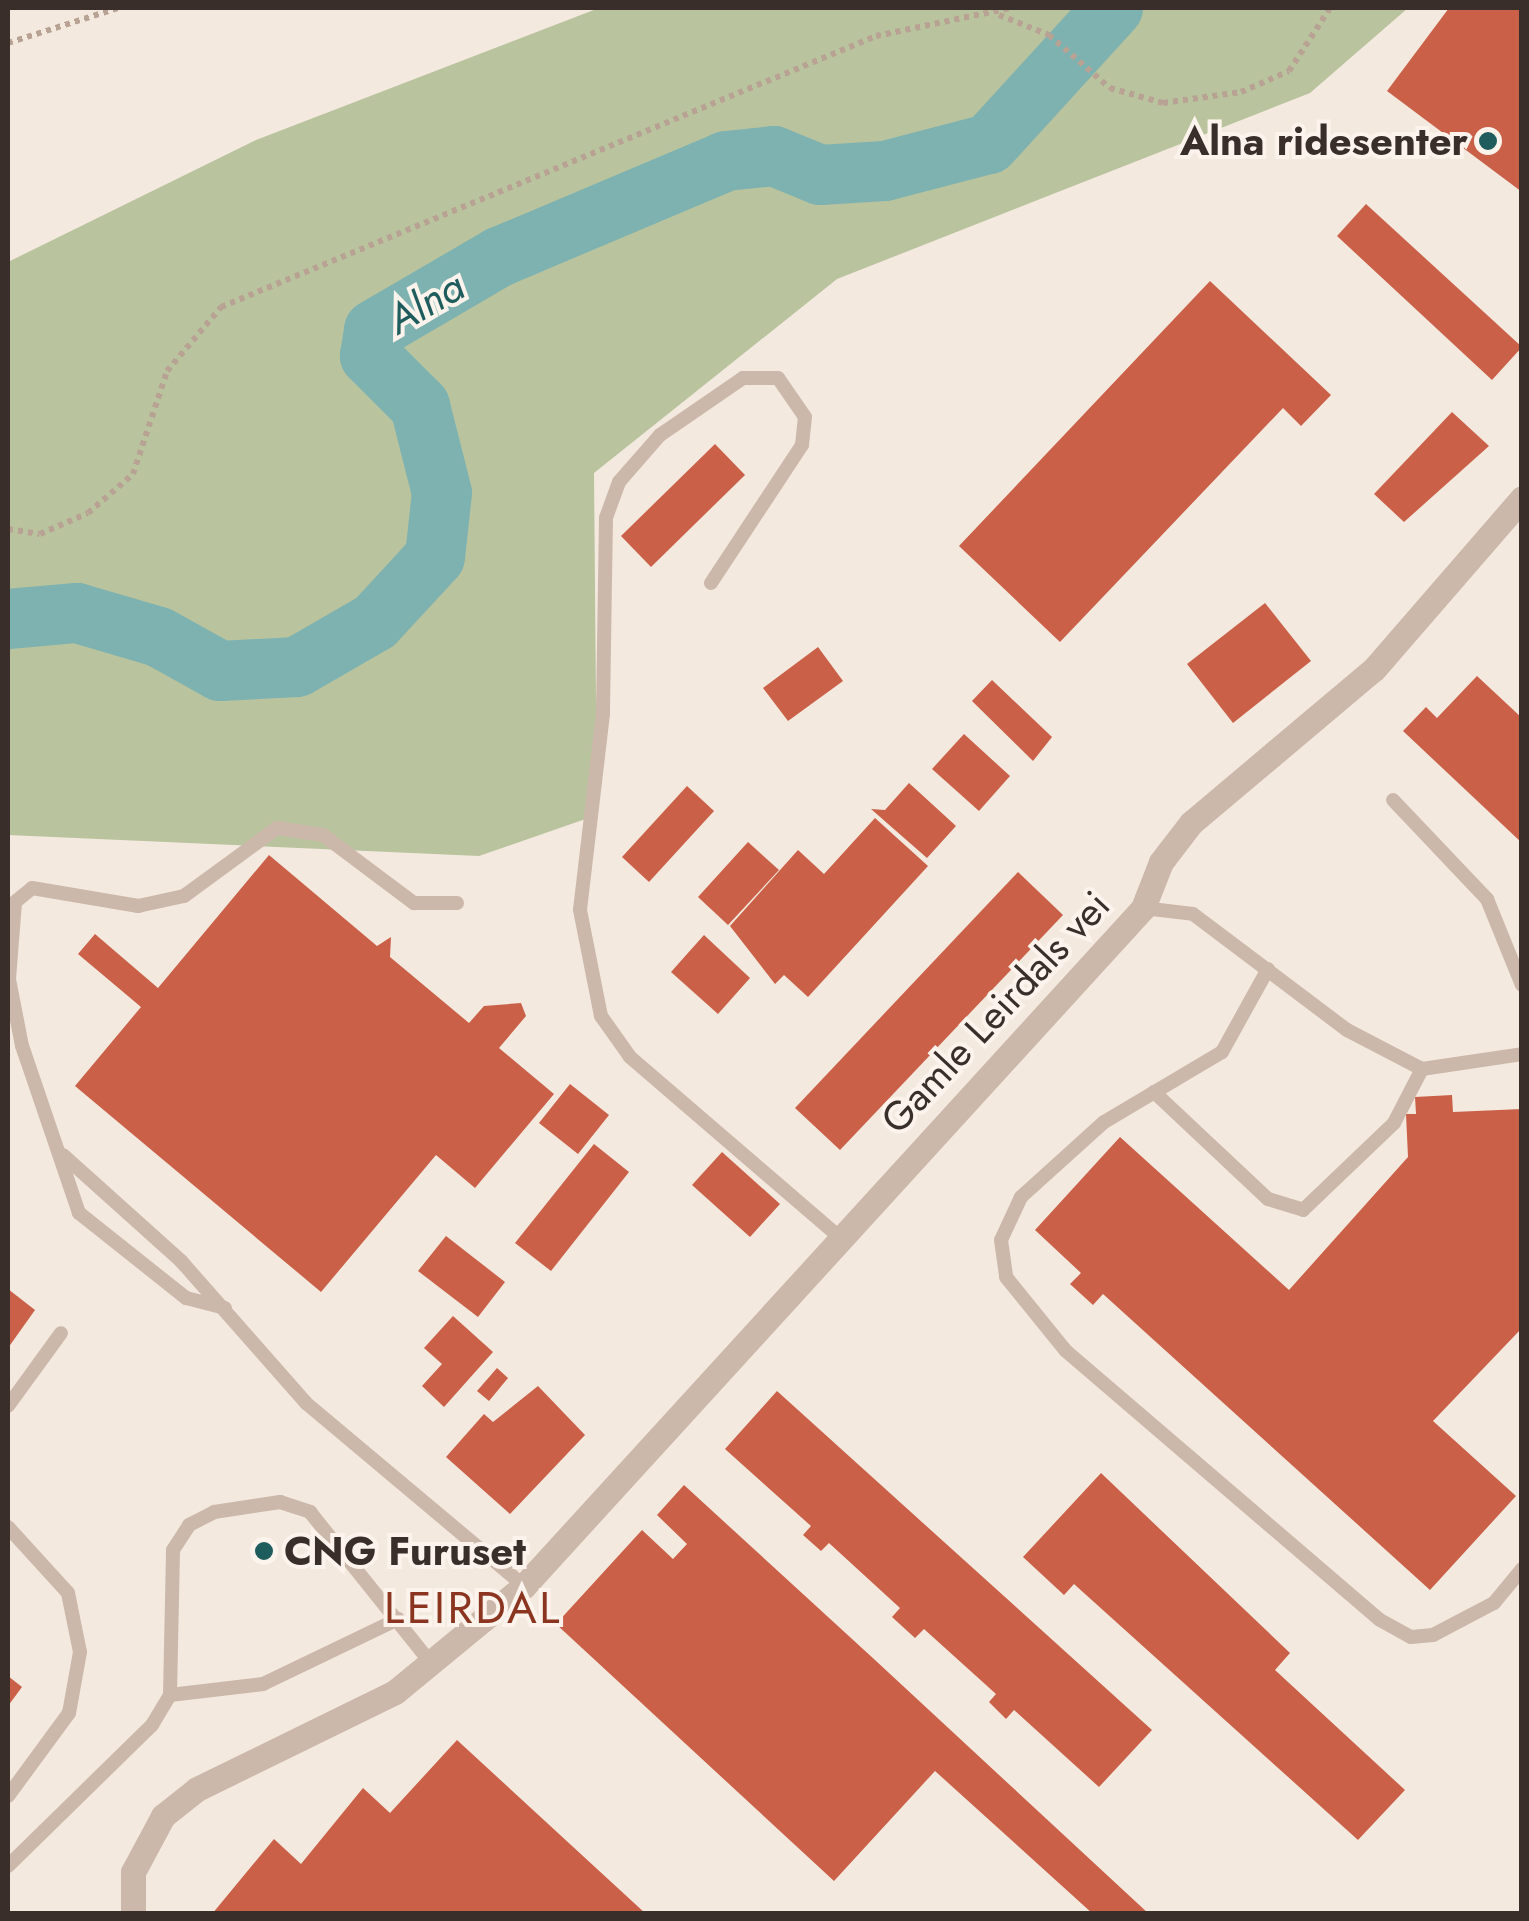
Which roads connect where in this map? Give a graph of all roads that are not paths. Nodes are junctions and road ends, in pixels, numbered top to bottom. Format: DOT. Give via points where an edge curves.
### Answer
graph roads {
  1 [pos="1522,498"];
  2 [pos="711,584"];
  3 [pos="1393,800"];
  4 [pos="456,903"];
  5 [pos="1143,908"];
  6 [pos="1268,968"];
  7 [pos="1522,985"];
  8 [pos="1522,1054"];
  9 [pos="1422,1068"];
  10 [pos="1154,1092"];
  11 [pos="63,1154"];
  12 [pos="837,1234"];
  13 [pos="226,1308"];
  14 [pos="61,1333"];
  15 [pos="8,1406"];
  16 [pos="8,1527"];
  17 [pos="1522,1569"];
  18 [pos="524,1586"];
  19 [pos="398,1619"];
  20 [pos="434,1666"];
  21 [pos="170,1695"];
  22 [pos="8,1796"];
  23 [pos="8,1866"];
  24 [pos="133,1914"];
  1 -- 5 [label="street, Gamle Leirdals vei" via="1374,668 1191,822 1160,862"];
  2 -- 12 [label="lane" via="802,446 805,417 778,378 742,378 660,435 619,482 606,518 602,714 580,910 601,1016 630,1056"];
  3 -- 7 [label="lane" via="1486,899"];
  4 -- 11 [label="lane" via="414,903 322,836 277,828 169,899 138,906 32,888 16,902 9,979 36,1092"];
  5 -- 6 [label="lane" via="1193,914"];
  5 -- 12 [label="street, Gamle Leirdals vei"];
  6 -- 9 [label="lane" via="1347,1030"];
  6 -- 10 [label="lane" via="1222,1052"];
  8 -- 9 [label="lane"];
  9 -- 10 [label="lane" via="1394,1122 1303,1210 1268,1199"];
  10 -- 17 [label="lane" via="1104,1122 1010,1212 1002,1259 1015,1295 1066,1351 1411,1638 1462,1624 1494,1603"];
  11 -- 13 [label="lane"];
  11 -- 13 [label="lane" via="79,1214 186,1298"];
  12 -- 18 [label="street, Gamle Leirdals vei"];
  13 -- 18 [label="lane" via="306,1402"];
  14 -- 15 [label="lane"];
  16 -- 22 [label="lane" via="68,1593 80,1652 69,1714"];
  18 -- 20 [label="street, Gamle Leirdals vei"];
  19 -- 20 [label="lane"];
  19 -- 21 [label="lane" via="263,1684"];
  19 -- 21 [label="lane" via="310,1512 280,1502 214,1512 189,1525 173,1550"];
  20 -- 24 [label="street, Gamle Leirdals vei" via="197,1789 163,1816 133,1872"];
  21 -- 23 [label="lane" via="152,1725"];
}
